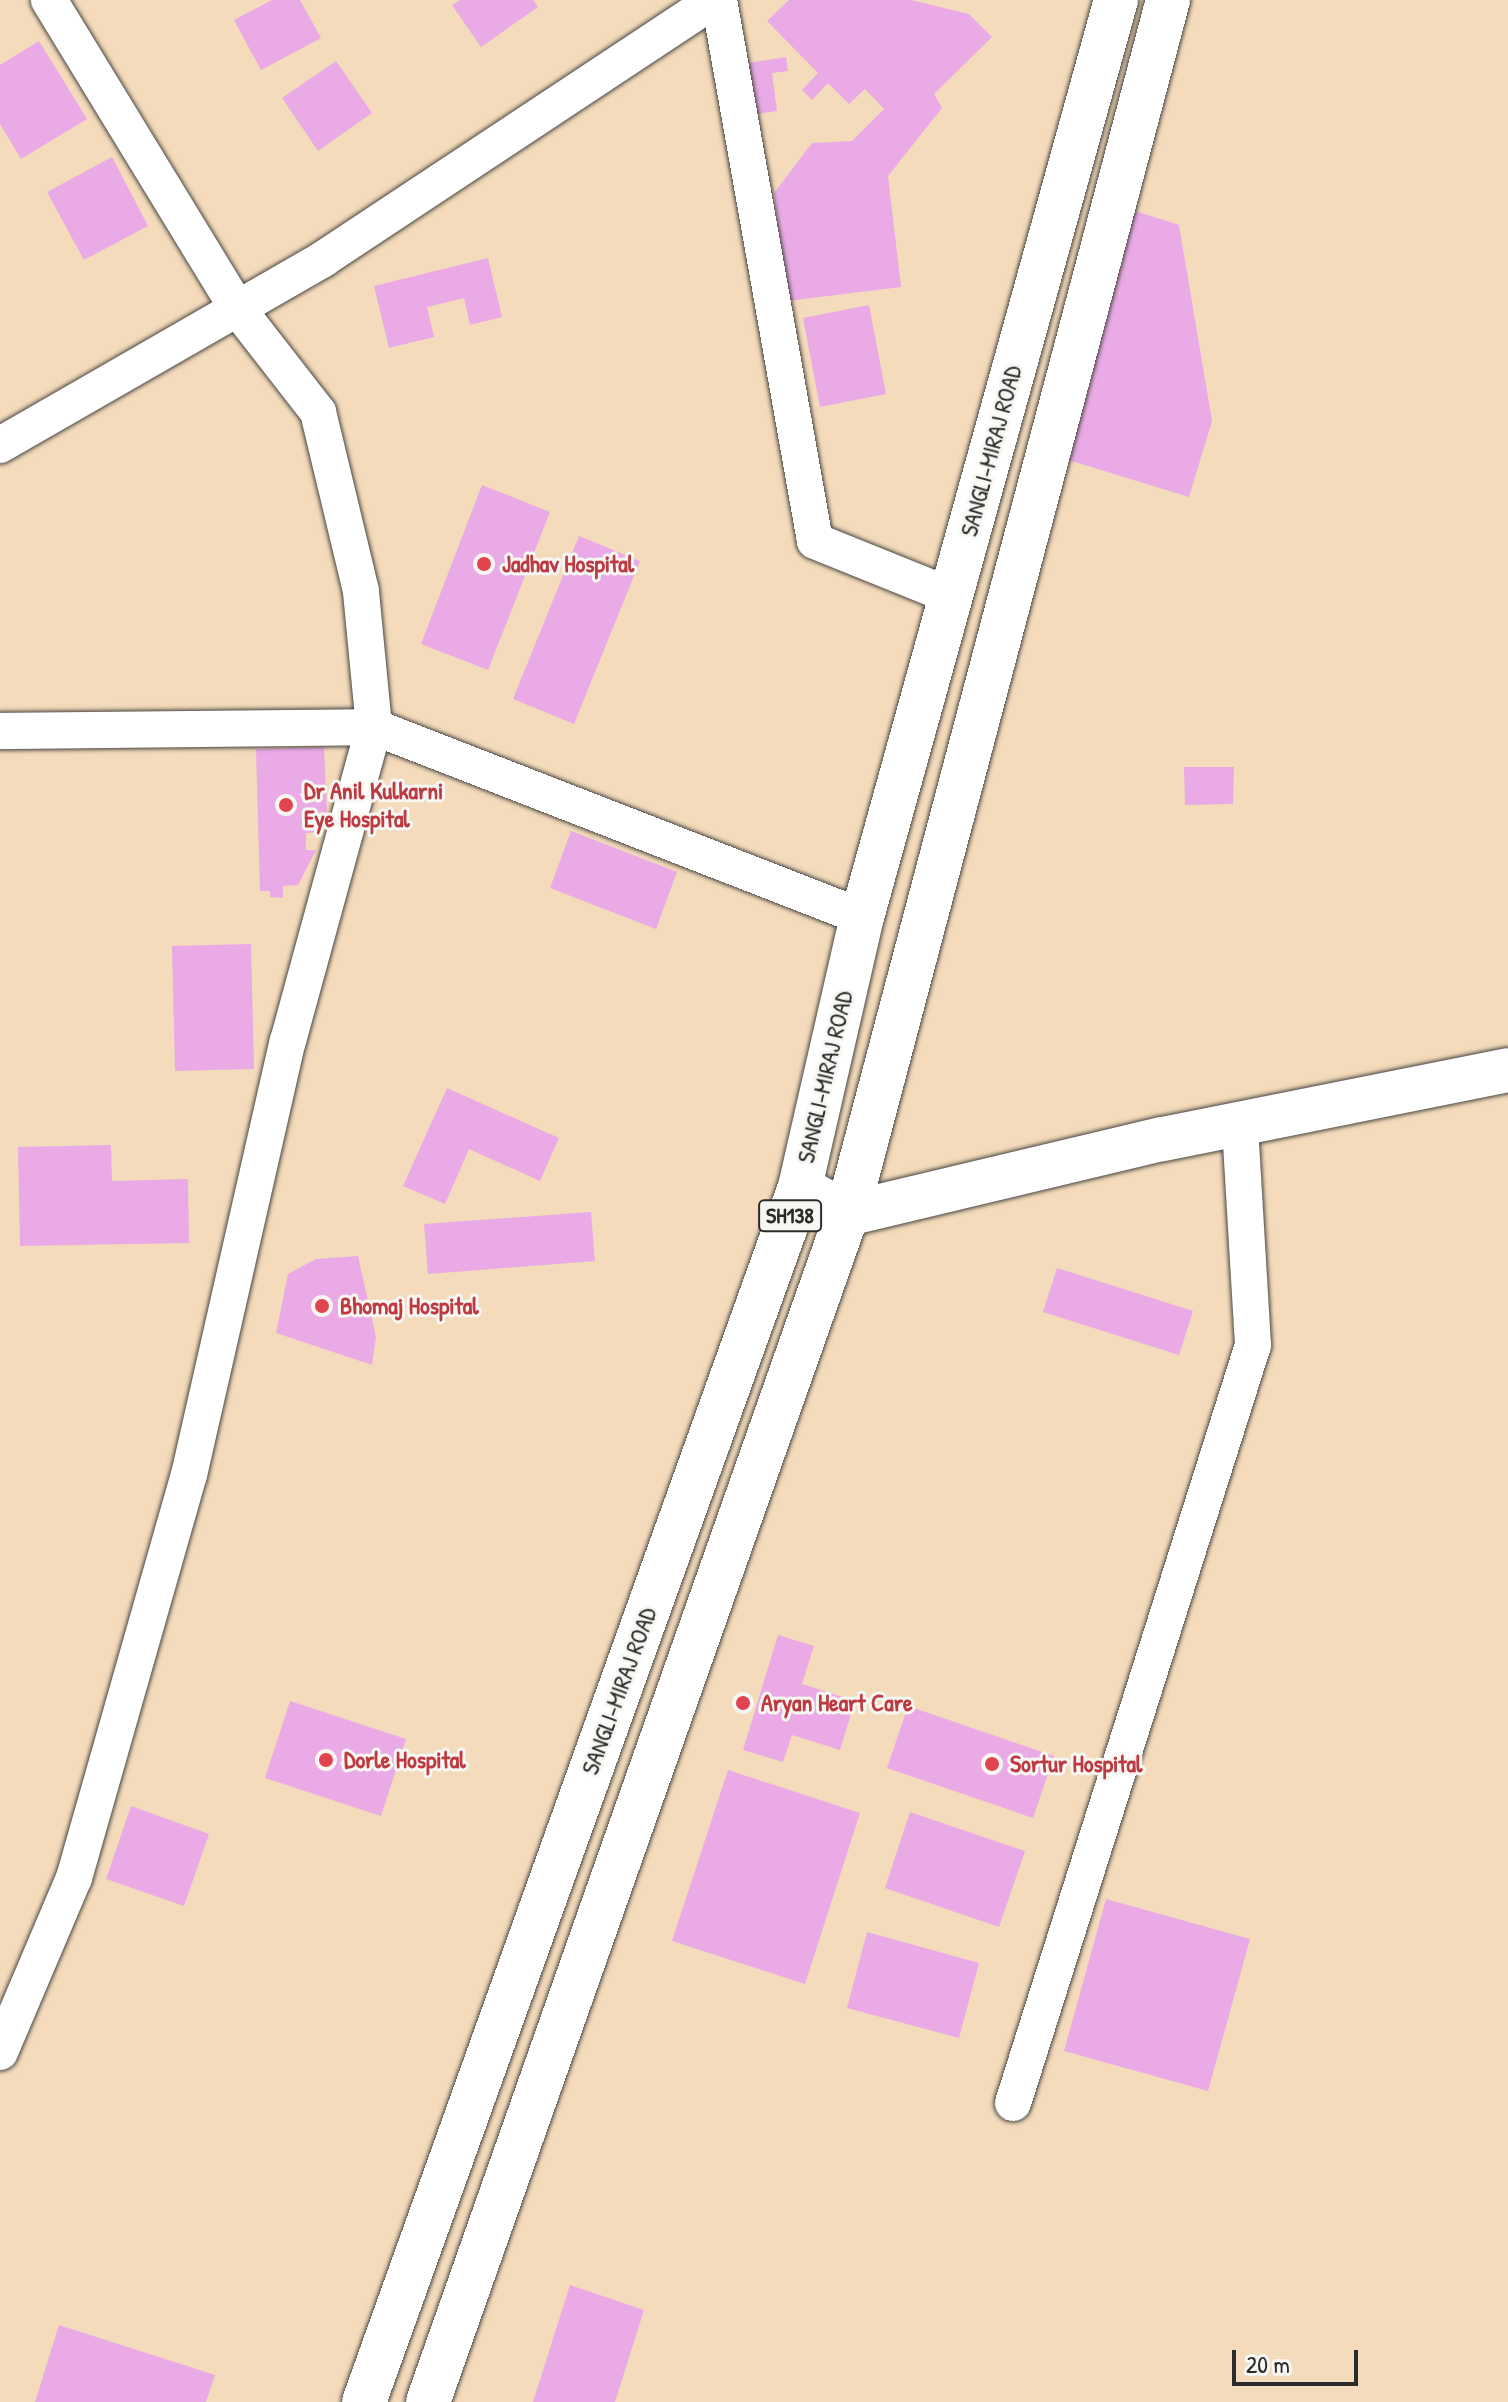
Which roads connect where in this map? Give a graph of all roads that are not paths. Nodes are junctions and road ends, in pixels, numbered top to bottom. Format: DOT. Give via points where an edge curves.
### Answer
graph roads {
  1 [pos="49,0"];
  2 [pos="717,0"];
  3 [pos="1116,0"];
  4 [pos="1168,0"];
  5 [pos="237,308"];
  6 [pos="0,445"];
  7 [pos="951,596"];
  8 [pos="374,727"];
  9 [pos="0,731"];
  10 [pos="862,917"];
  11 [pos="1508,1070"];
  12 [pos="1240,1124"];
  13 [pos="800,1187"];
  14 [pos="847,1214"];
  15 [pos="14,1983"];
  16 [pos="0,2052"];
  17 [pos="1013,2103"];
  18 [pos="364,2402"];
  19 [pos="428,2402"];
  1 -- 5 [label="street"];
  2 -- 5 [label="street" via="323,259"];
  2 -- 7 [label="street" via="815,541"];
  3 -- 7 [label="main road, SANGLI-MIRAJ ROAD / SH138"];
  4 -- 14 [label="main road"];
  5 -- 6 [label="street"];
  5 -- 8 [label="street" via="318,412 361,591"];
  7 -- 10 [label="main road, SANGLI-MIRAJ ROAD / SH138"];
  8 -- 9 [label="street"];
  8 -- 10 [label="street"];
  8 -- 15 [label="street" via="288,1041 189,1475 74,1878"];
  10 -- 13 [label="main road, SANGLI-MIRAJ ROAD / SH138"];
  11 -- 12 [label="main road"];
  12 -- 14 [label="main road"];
  12 -- 17 [label="street" via="1253,1345"];
  13 -- 14 [label="main road"];
  13 -- 18 [label="main road, SANGLI-MIRAJ ROAD / SH138"];
  14 -- 19 [label="main road"];
  15 -- 16 [label="street"];
}
